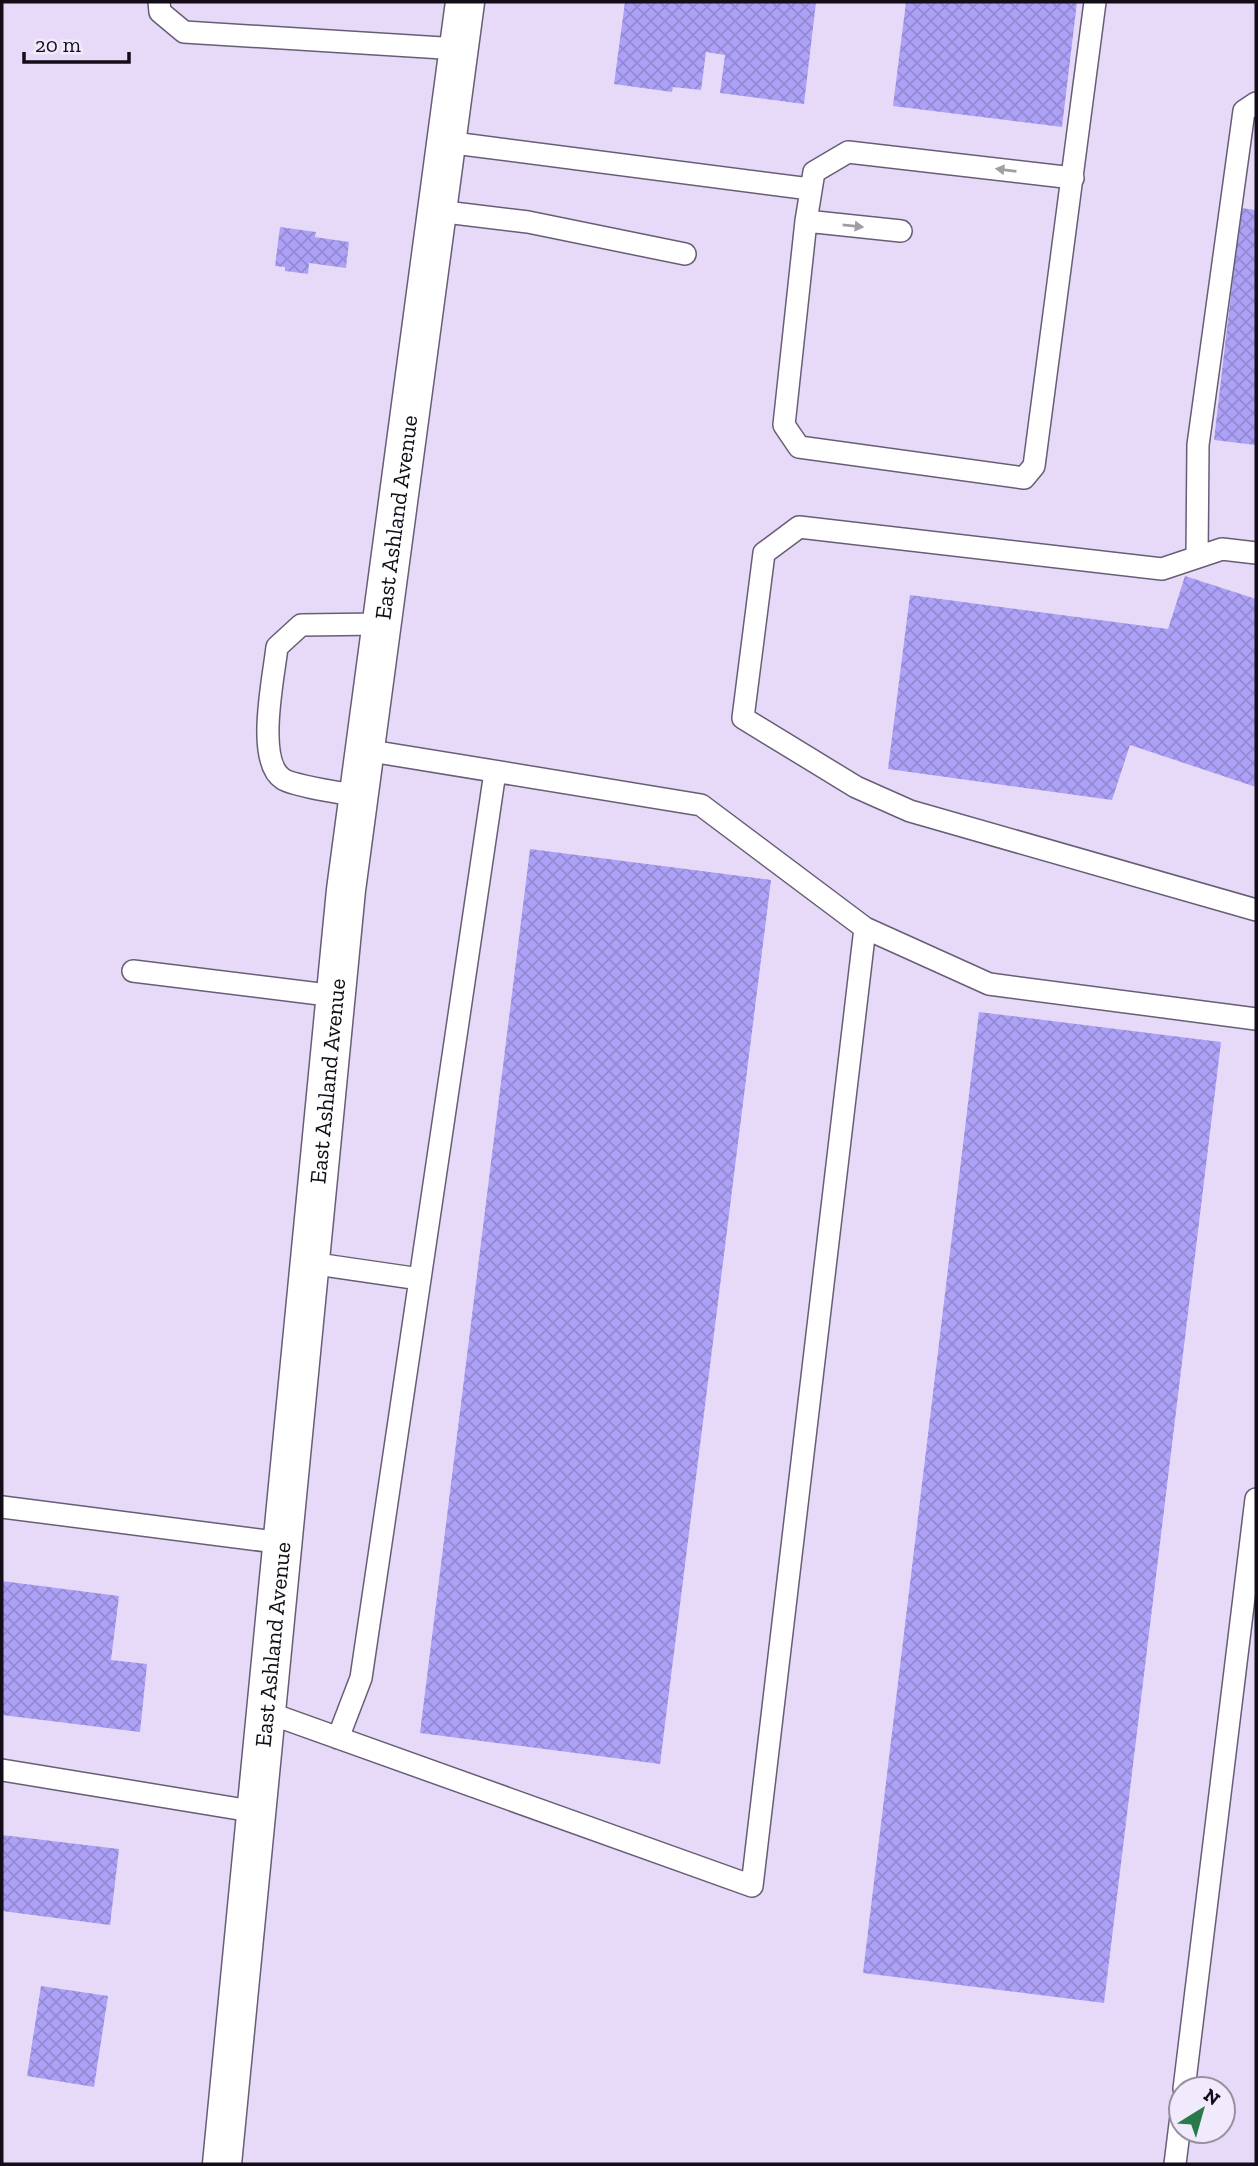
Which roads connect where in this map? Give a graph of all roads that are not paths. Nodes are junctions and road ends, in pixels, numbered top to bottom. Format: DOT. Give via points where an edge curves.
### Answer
graph roads {
  1 [pos="159,2"];
  2 [pos="465,2"];
  3 [pos="1095,2"];
  4 [pos="459,49"];
  5 [pos="1256,103"];
  6 [pos="446,142"];
  7 [pos="1073,178"];
  8 [pos="810,189"];
  9 [pos="438,211"];
  10 [pos="806,221"];
  11 [pos="901,231"];
  12 [pos="685,254"];
  13 [pos="1256,553"];
  14 [pos="1197,557"];
  15 [pos="382,624"];
  16 [pos="365,750"];
  17 [pos="495,772"];
  18 [pos="359,796"];
  19 [pos="1256,910"];
  20 [pos="865,928"];
  21 [pos="133,971"];
  22 [pos="336,996"];
  23 [pos="1256,1018"];
  24 [pos="310,1263"];
  25 [pos="420,1279"];
  26 [pos="1256,1499"];
  27 [pos="2,1507"];
  28 [pos="283,1542"];
  29 [pos="266,1712"];
  30 [pos="338,1738"];
  31 [pos="2,1770"];
  32 [pos="257,1812"];
  33 [pos="1186,2075"];
  34 [pos="1177,2145"];
  35 [pos="222,2164"];
  36 [pos="1175,2164"];
  1 -- 4 [label="lane" via="160,12 184,32"];
  2 -- 4 [label="street, East Ashland Avenue"];
  3 -- 7 [label="lane"];
  4 -- 6 [label="street, East Ashland Avenue"];
  5 -- 14 [label="lane" via="1244,111 1224,242 1198,445"];
  6 -- 8 [label="lane"];
  6 -- 9 [label="street, East Ashland Avenue"];
  7 -- 8 [label="lane, one-way" via="848,152 814,172"];
  7 -- 10 [label="lane" via="1034,466 1024,478 799,447 784,425"];
  8 -- 10 [label="lane"];
  9 -- 12 [label="lane" via="528,222"];
  9 -- 15 [label="street, East Ashland Avenue"];
  10 -- 11 [label="lane, one-way"];
  13 -- 14 [label="lane" via="1222,549"];
  14 -- 19 [label="lane" via="1162,569 799,527 764,553 743,718 856,787 910,811"];
  15 -- 16 [label="street, East Ashland Avenue"];
  15 -- 18 [label="lane" via="301,625 277,646 267,746 271,764 284,779"];
  16 -- 17 [label="lane"];
  16 -- 18 [label="street, East Ashland Avenue"];
  17 -- 20 [label="lane" via="701,804"];
  17 -- 25 [label="lane"];
  18 -- 22 [label="street, East Ashland Avenue"];
  20 -- 23 [label="lane" via="989,984"];
  20 -- 30 [label="lane" via="752,1886"];
  21 -- 22 [label="lane"];
  22 -- 24 [label="street, East Ashland Avenue"];
  24 -- 25 [label="lane"];
  24 -- 28 [label="street, East Ashland Avenue"];
  25 -- 30 [label="lane" via="361,1678"];
  26 -- 33 [label="lane"];
  27 -- 28 [label="lane"];
  28 -- 29 [label="street, East Ashland Avenue"];
  29 -- 30 [label="lane"];
  29 -- 32 [label="street, East Ashland Avenue"];
  31 -- 32 [label="lane"];
  32 -- 35 [label="street, East Ashland Avenue"];
  34 -- 36 [label="lane"];
}
